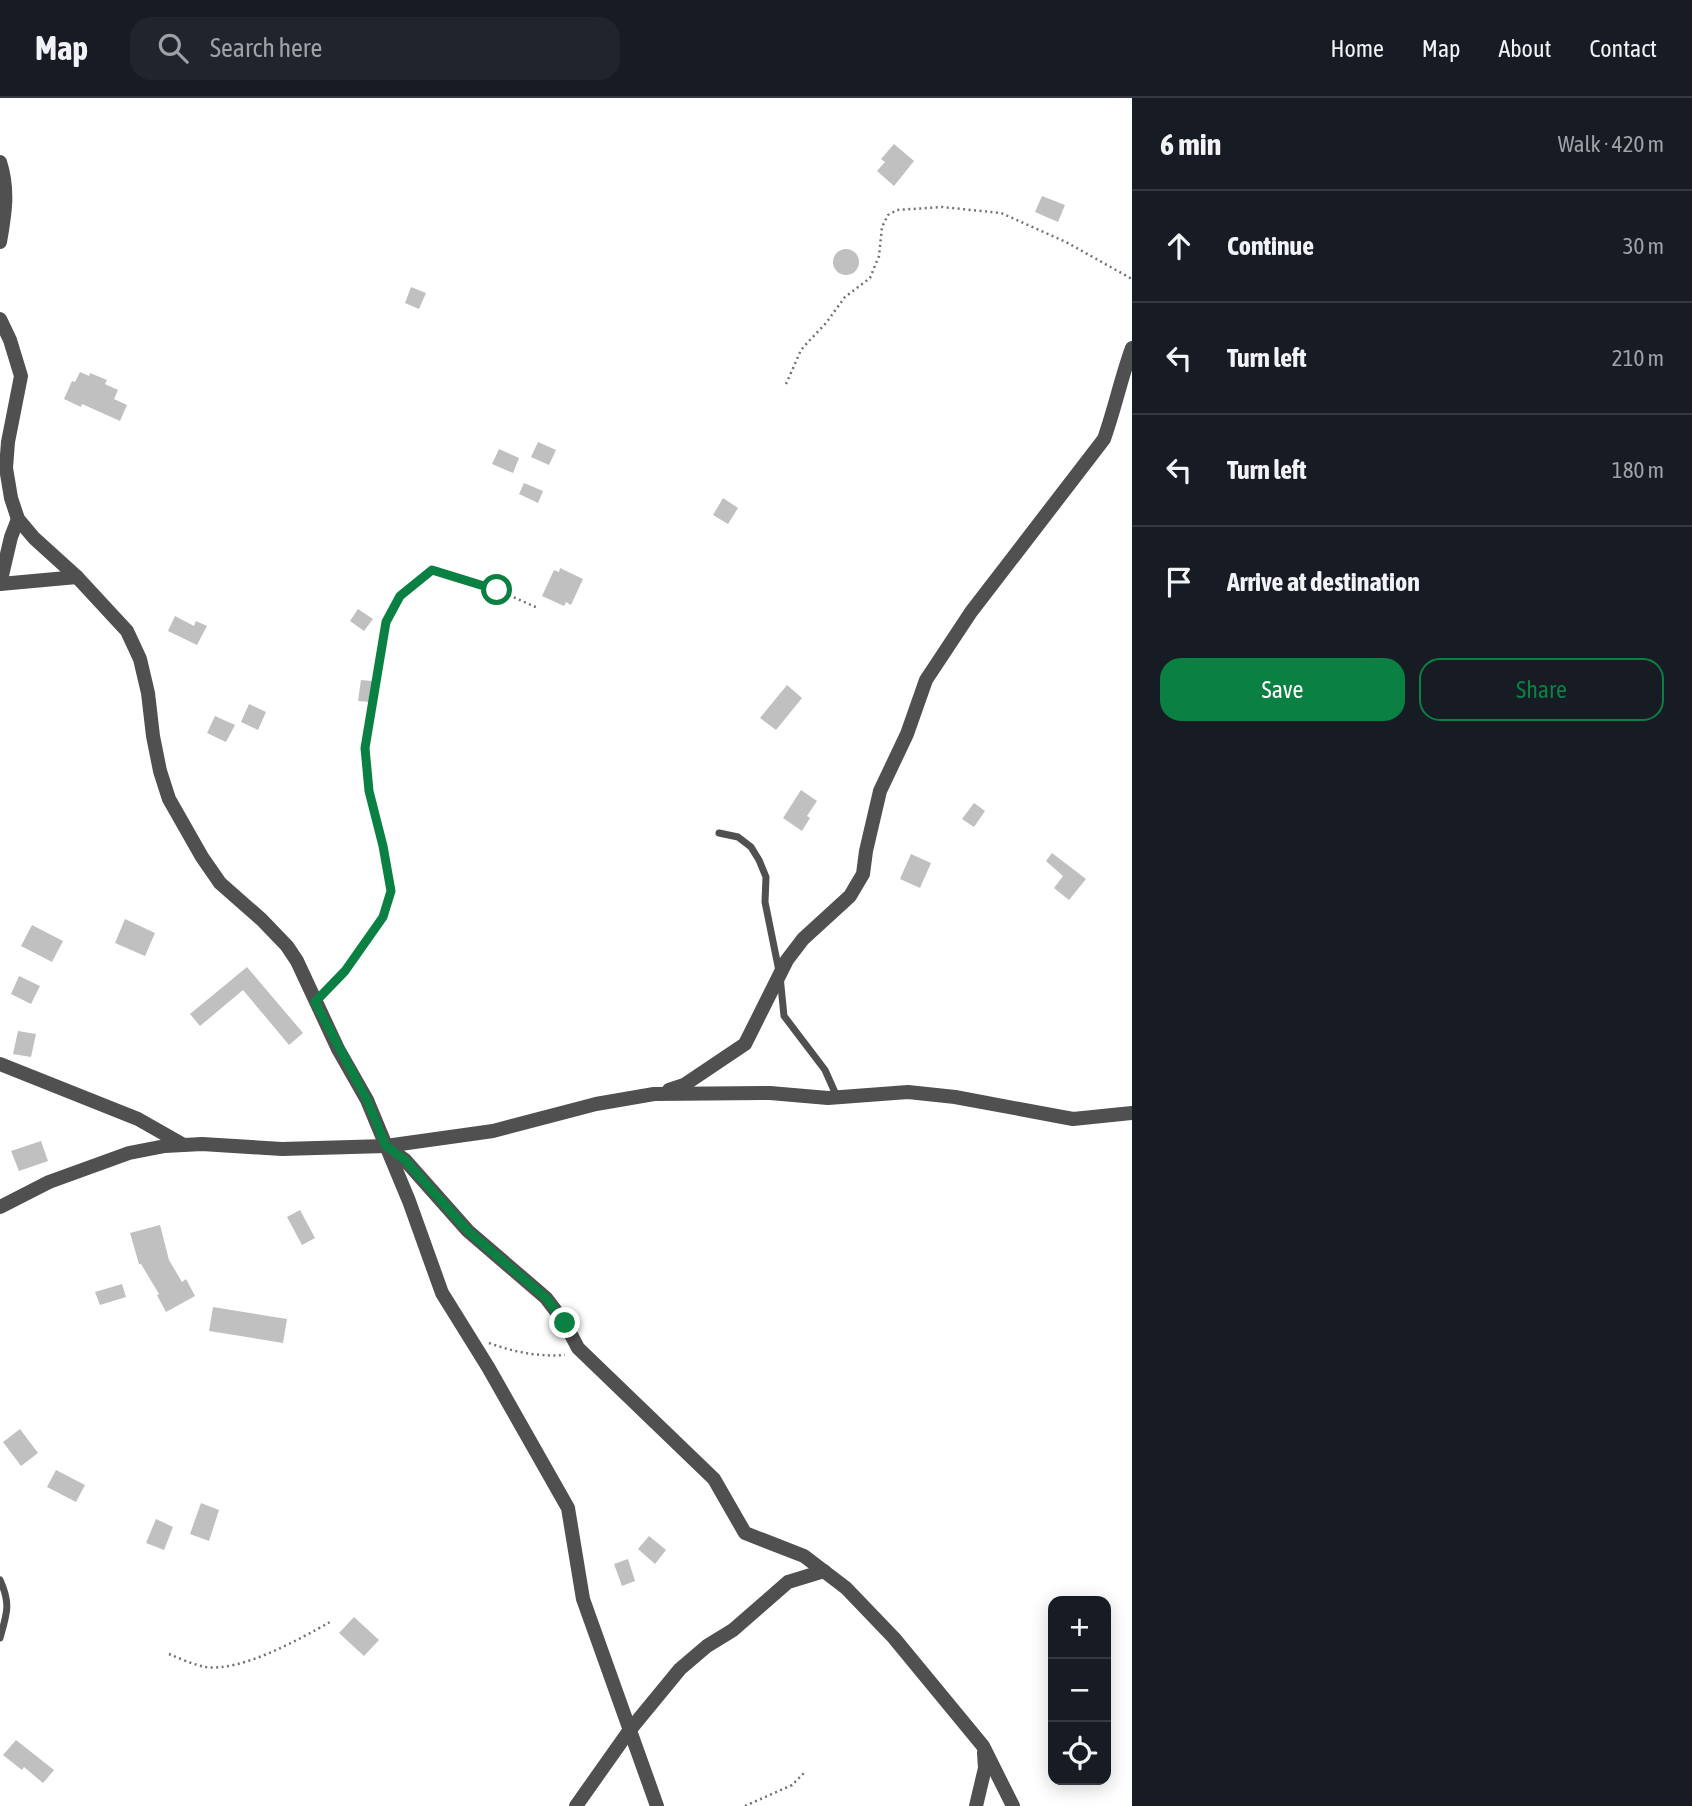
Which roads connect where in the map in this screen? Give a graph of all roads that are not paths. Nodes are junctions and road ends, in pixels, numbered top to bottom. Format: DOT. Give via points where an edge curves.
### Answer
graph roads {
  1 [pos="0,162"];
  2 [pos="0,242"];
  3 [pos="0,319"];
  4 [pos="1132,348"];
  5 [pos="18,519"];
  6 [pos="77,577"];
  7 [pos="0,584"];
  8 [pos="719,833"];
  9 [pos="780,976"];
  10 [pos="0,1064"];
  11 [pos="654,1094"];
  12 [pos="837,1097"];
  13 [pos="1132,1113"];
  14 [pos="183,1145"];
  15 [pos="386,1146"];
  16 [pos="0,1207"];
  17 [pos="824,1571"];
  18 [pos="0,1580"];
  19 [pos="0,1638"];
  20 [pos="629,1731"];
  21 [pos="984,1748"];
  22 [pos="576,1806"];
  23 [pos="657,1806"];
  24 [pos="976,1806"];
  25 [pos="1013,1806"];
  1 -- 2 [label="street" via="6,179"];
  3 -- 5 [label="street" via="21,376 6,468"];
  4 -- 9 [label="street" via="1104,439 971,612 926,680 880,791 863,874 850,896 803,939"];
  5 -- 6 [label="street"];
  5 -- 7 [label="street"];
  6 -- 7 [label="street"];
  6 -- 15 [label="street" via="127,631 140,659 169,799 220,883 262,920 297,961"];
  8 -- 9 [label="lane" via="738,837 751,847 763,869"];
  9 -- 11 [label="street" via="745,1044 684,1085"];
  9 -- 12 [label="lane" via="785,1016 825,1070"];
  10 -- 14 [label="street" via="138,1119"];
  11 -- 12 [label="street"];
  11 -- 15 [label="street" via="493,1131"];
  12 -- 13 [label="street" via="943,1096 1073,1119"];
  14 -- 15 [label="street" via="282,1149"];
  14 -- 16 [label="street" via="129,1153 49,1182"];
  15 -- 17 [label="street" via="405,1160 468,1231 546,1298 582,1352 714,1479 745,1533 804,1556"];
  15 -- 20 [label="street" via="442,1293 568,1508 583,1599"];
  17 -- 20 [label="street" via="788,1582 733,1630 707,1646 680,1669"];
  17 -- 21 [label="street" via="894,1637"];
  18 -- 19 [label="lane" via="8,1610"];
  20 -- 22 [label="street"];
  20 -- 23 [label="street"];
  21 -- 24 [label="street" via="985,1768"];
  21 -- 25 [label="street"];
}
